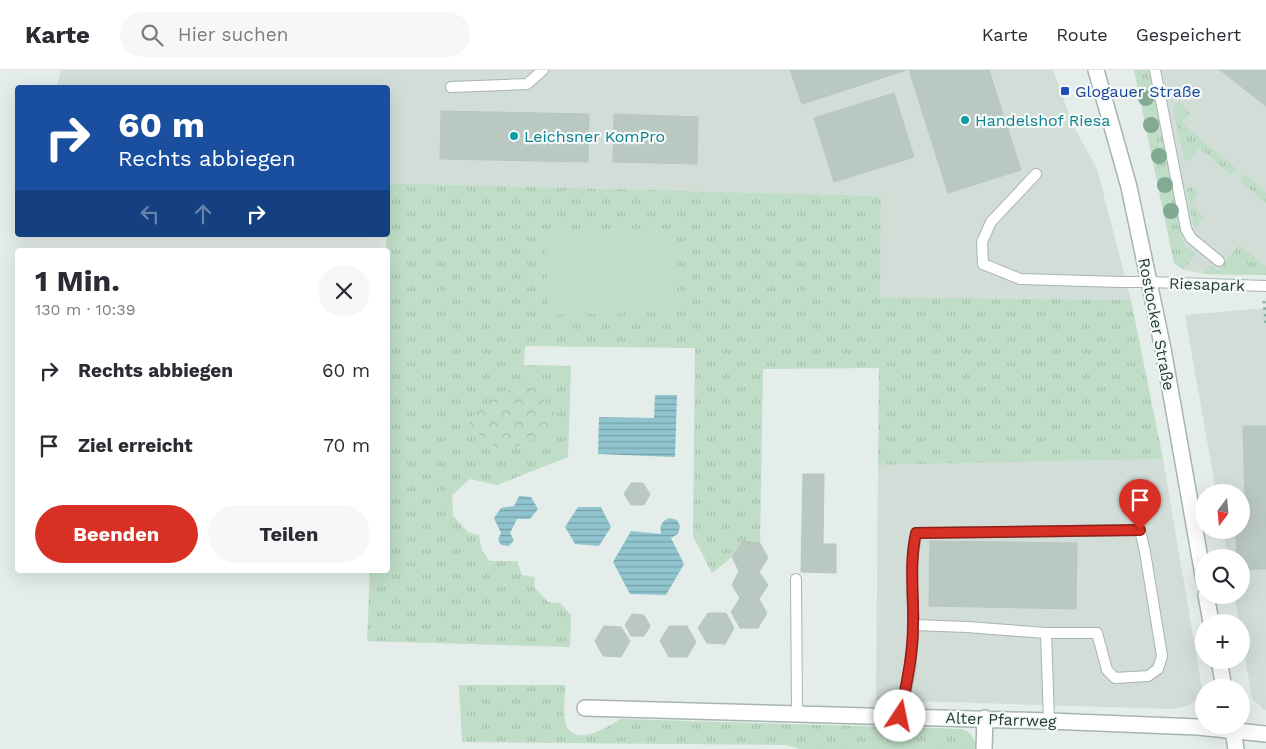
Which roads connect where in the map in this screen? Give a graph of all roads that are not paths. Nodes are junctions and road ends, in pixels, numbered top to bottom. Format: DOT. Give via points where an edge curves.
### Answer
graph roads {
  1 [pos="543,70"];
  2 [pos="1096,70"];
  3 [pos="1155,70"];
  4 [pos="451,87"];
  5 [pos="1036,174"];
  6 [pos="1219,261"];
  7 [pos="1149,282"];
  8 [pos="1266,286"];
  9 [pos="1198,549"];
  10 [pos="796,580"];
  11 [pos="914,625"];
  12 [pos="1046,633"];
  13 [pos="585,708"];
  14 [pos="796,713"];
  15 [pos="900,716"];
  16 [pos="985,718"];
  17 [pos="1049,721"];
  18 [pos="1195,727"];
  19 [pos="1250,731"];
  20 [pos="1233,734"];
  21 [pos="1266,734"];
  22 [pos="984,749"];
  23 [pos="1236,749"];
  1 -- 4 [label="lane" via="527,84"];
  2 -- 7 [label="street, Rostocker Straße" via="1129,187"];
  3 -- 6 [label="lane" via="1186,229 1191,238"];
  5 -- 7 [label="lane, Riesapark" via="991,222 982,242 982,264 1020,280"];
  7 -- 8 [label="lane, Riesapark"];
  7 -- 9 [label="street, Rostocker Straße"];
  10 -- 14 [label="lane"];
  11 -- 12 [label="lane"];
  11 -- 12 [label="lane" via="911,588 916,533 1140,530 1162,656 1158,669 1148,676 1115,678 1107,670 1097,632"];
  11 -- 15 [label="lane" via="910,670"];
  12 -- 17 [label="lane"];
  13 -- 14 [label="street, Alter Pfarrweg"];
  14 -- 15 [label="street, Alter Pfarrweg"];
  15 -- 16 [label="street, Alter Pfarrweg"];
  16 -- 17 [label="street, Alter Pfarrweg"];
  16 -- 22 [label="street"];
  17 -- 18 [label="street, Alter Pfarrweg"];
  19 -- 21 [label="street, Alter Pfarrweg"];
  20 -- 23 [label="street"];
}
